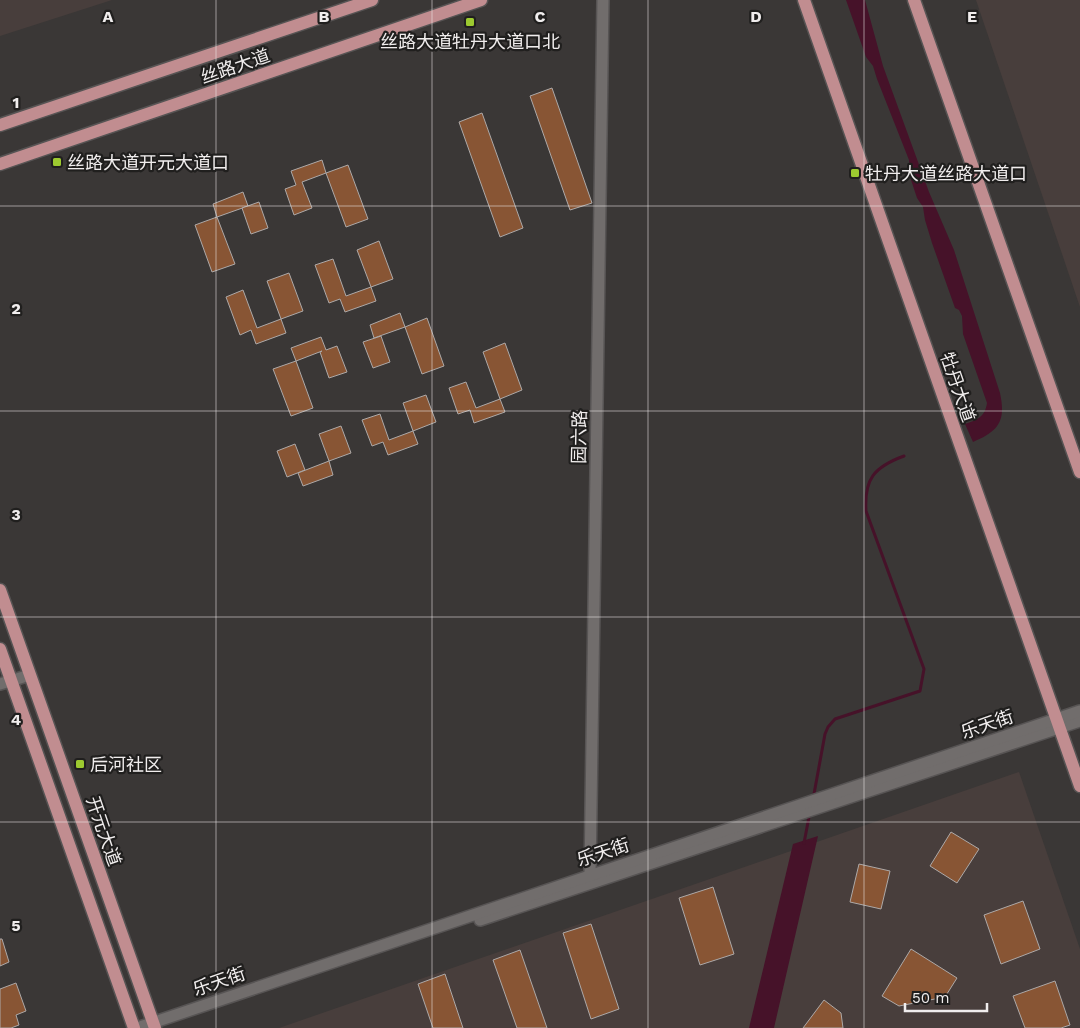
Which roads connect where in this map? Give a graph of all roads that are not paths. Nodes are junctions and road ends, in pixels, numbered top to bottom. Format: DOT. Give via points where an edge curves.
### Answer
graph roads {
  1 [pos="372,0"];
  2 [pos="482,0"];
  3 [pos="603,0"];
  4 [pos="804,0"];
  5 [pos="914,0"];
  6 [pos="0,126"];
  7 [pos="0,164"];
  8 [pos="1080,472"];
  9 [pos="0,590"];
  10 [pos="0,649"];
  11 [pos="30,675"];
  12 [pos="6,682"];
  13 [pos="1080,711"];
  14 [pos="1080,721"];
  15 [pos="1058,723"];
  16 [pos="1080,786"];
  17 [pos="590,875"];
  18 [pos="154,1026"];
  19 [pos="135,1028"];
  1 -- 6 [label="main road, 丝路大道"];
  2 -- 7 [label="main road, 丝路大道"];
  3 -- 17 [label="street, 园六路"];
  4 -- 15 [label="main road, 牡丹大道"];
  5 -- 8 [label="main road"];
  9 -- 11 [label="main road, 开元大道"];
  10 -- 12 [label="main road"];
  11 -- 12 [label="street"];
  11 -- 18 [label="main road, 开元大道"];
  12 -- 19 [label="main road"];
  13 -- 15 [label="street, 乐天街"];
  14 -- 15 [label="street, 乐天街"];
  15 -- 16 [label="main road, 牡丹大道"];
  15 -- 17 [label="street, 乐天街"];
  15 -- 18 [label="street, 乐天街"];
  17 -- 18 [label="street, 乐天街"];
  18 -- 19 [label="street, 乐天街"];
}
